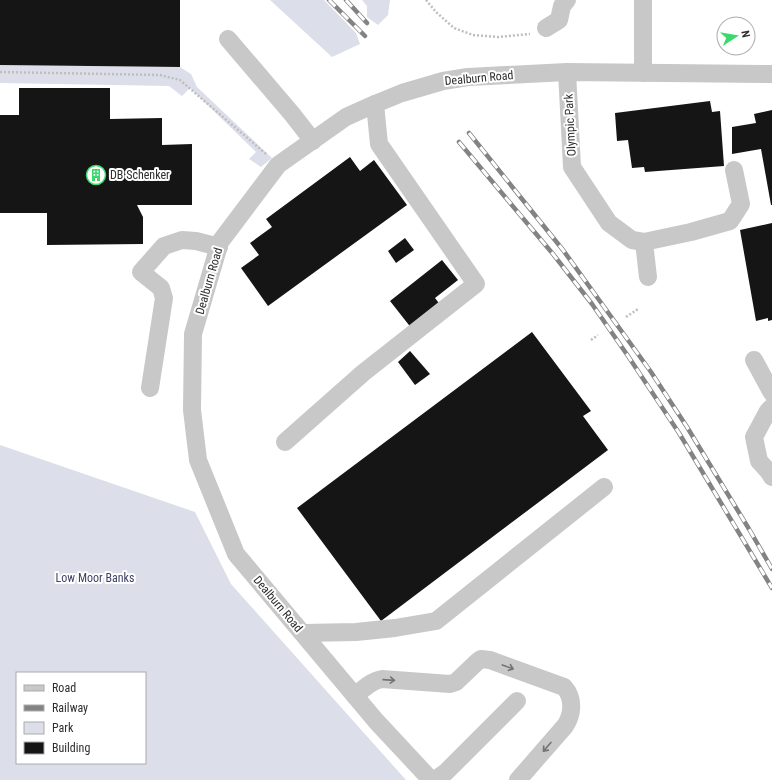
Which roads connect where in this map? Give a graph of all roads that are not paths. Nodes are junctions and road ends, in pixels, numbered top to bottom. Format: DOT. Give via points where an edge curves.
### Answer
graph roads {
  1 [pos="567,0"];
  2 [pos="643,0"];
  3 [pos="546,28"];
  4 [pos="228,39"];
  5 [pos="567,72"];
  6 [pos="643,73"];
  7 [pos="772,74"];
  8 [pos="375,104"];
  9 [pos="313,141"];
  10 [pos="734,170"];
  11 [pos="644,242"];
  12 [pos="219,247"];
  13 [pos="648,277"];
  14 [pos="754,360"];
  15 [pos="150,388"];
  16 [pos="772,393"];
  17 [pos="772,407"];
  18 [pos="285,442"];
  19 [pos="772,477"];
  20 [pos="604,487"];
  21 [pos="303,633"];
  22 [pos="355,696"];
  23 [pos="517,701"];
  24 [pos="431,780"];
  25 [pos="435,780"];
  26 [pos="518,780"];
  1 -- 3 [label="street" via="562,6 559,20"];
  2 -- 6 [label="street"];
  4 -- 9 [label="street"];
  5 -- 6 [label="street, Dealburn Road"];
  5 -- 8 [label="street, Dealburn Road" via="443,80"];
  5 -- 11 [label="street, Olympic Park" via="572,167 608,223 632,240"];
  6 -- 7 [label="street, Dealburn Road"];
  8 -- 9 [label="street, Dealburn Road" via="346,117"];
  8 -- 18 [label="street" via="379,144 476,284 363,373"];
  9 -- 12 [label="street, Dealburn Road" via="278,165 220,242"];
  10 -- 11 [label="street" via="741,204 730,221"];
  11 -- 13 [label="street"];
  12 -- 15 [label="street" via="182,240 164,246 141,272 161,288 164,298"];
  12 -- 21 [label="street, Dealburn Road" via="193,334 192,410 198,460 236,554"];
  14 -- 16 [label="street"];
  17 -- 19 [label="street" via="754,437 759,461"];
  20 -- 21 [label="street" via="436,621 364,631"];
  21 -- 22 [label="street, Dealburn Road"];
  22 -- 24 [label="street, Dealburn Road"];
  22 -- 26 [label="street, one-way" via="368,685 382,679 450,684 456,682 481,659 564,687 572,705 569,721"];
  23 -- 25 [label="street"];
}
